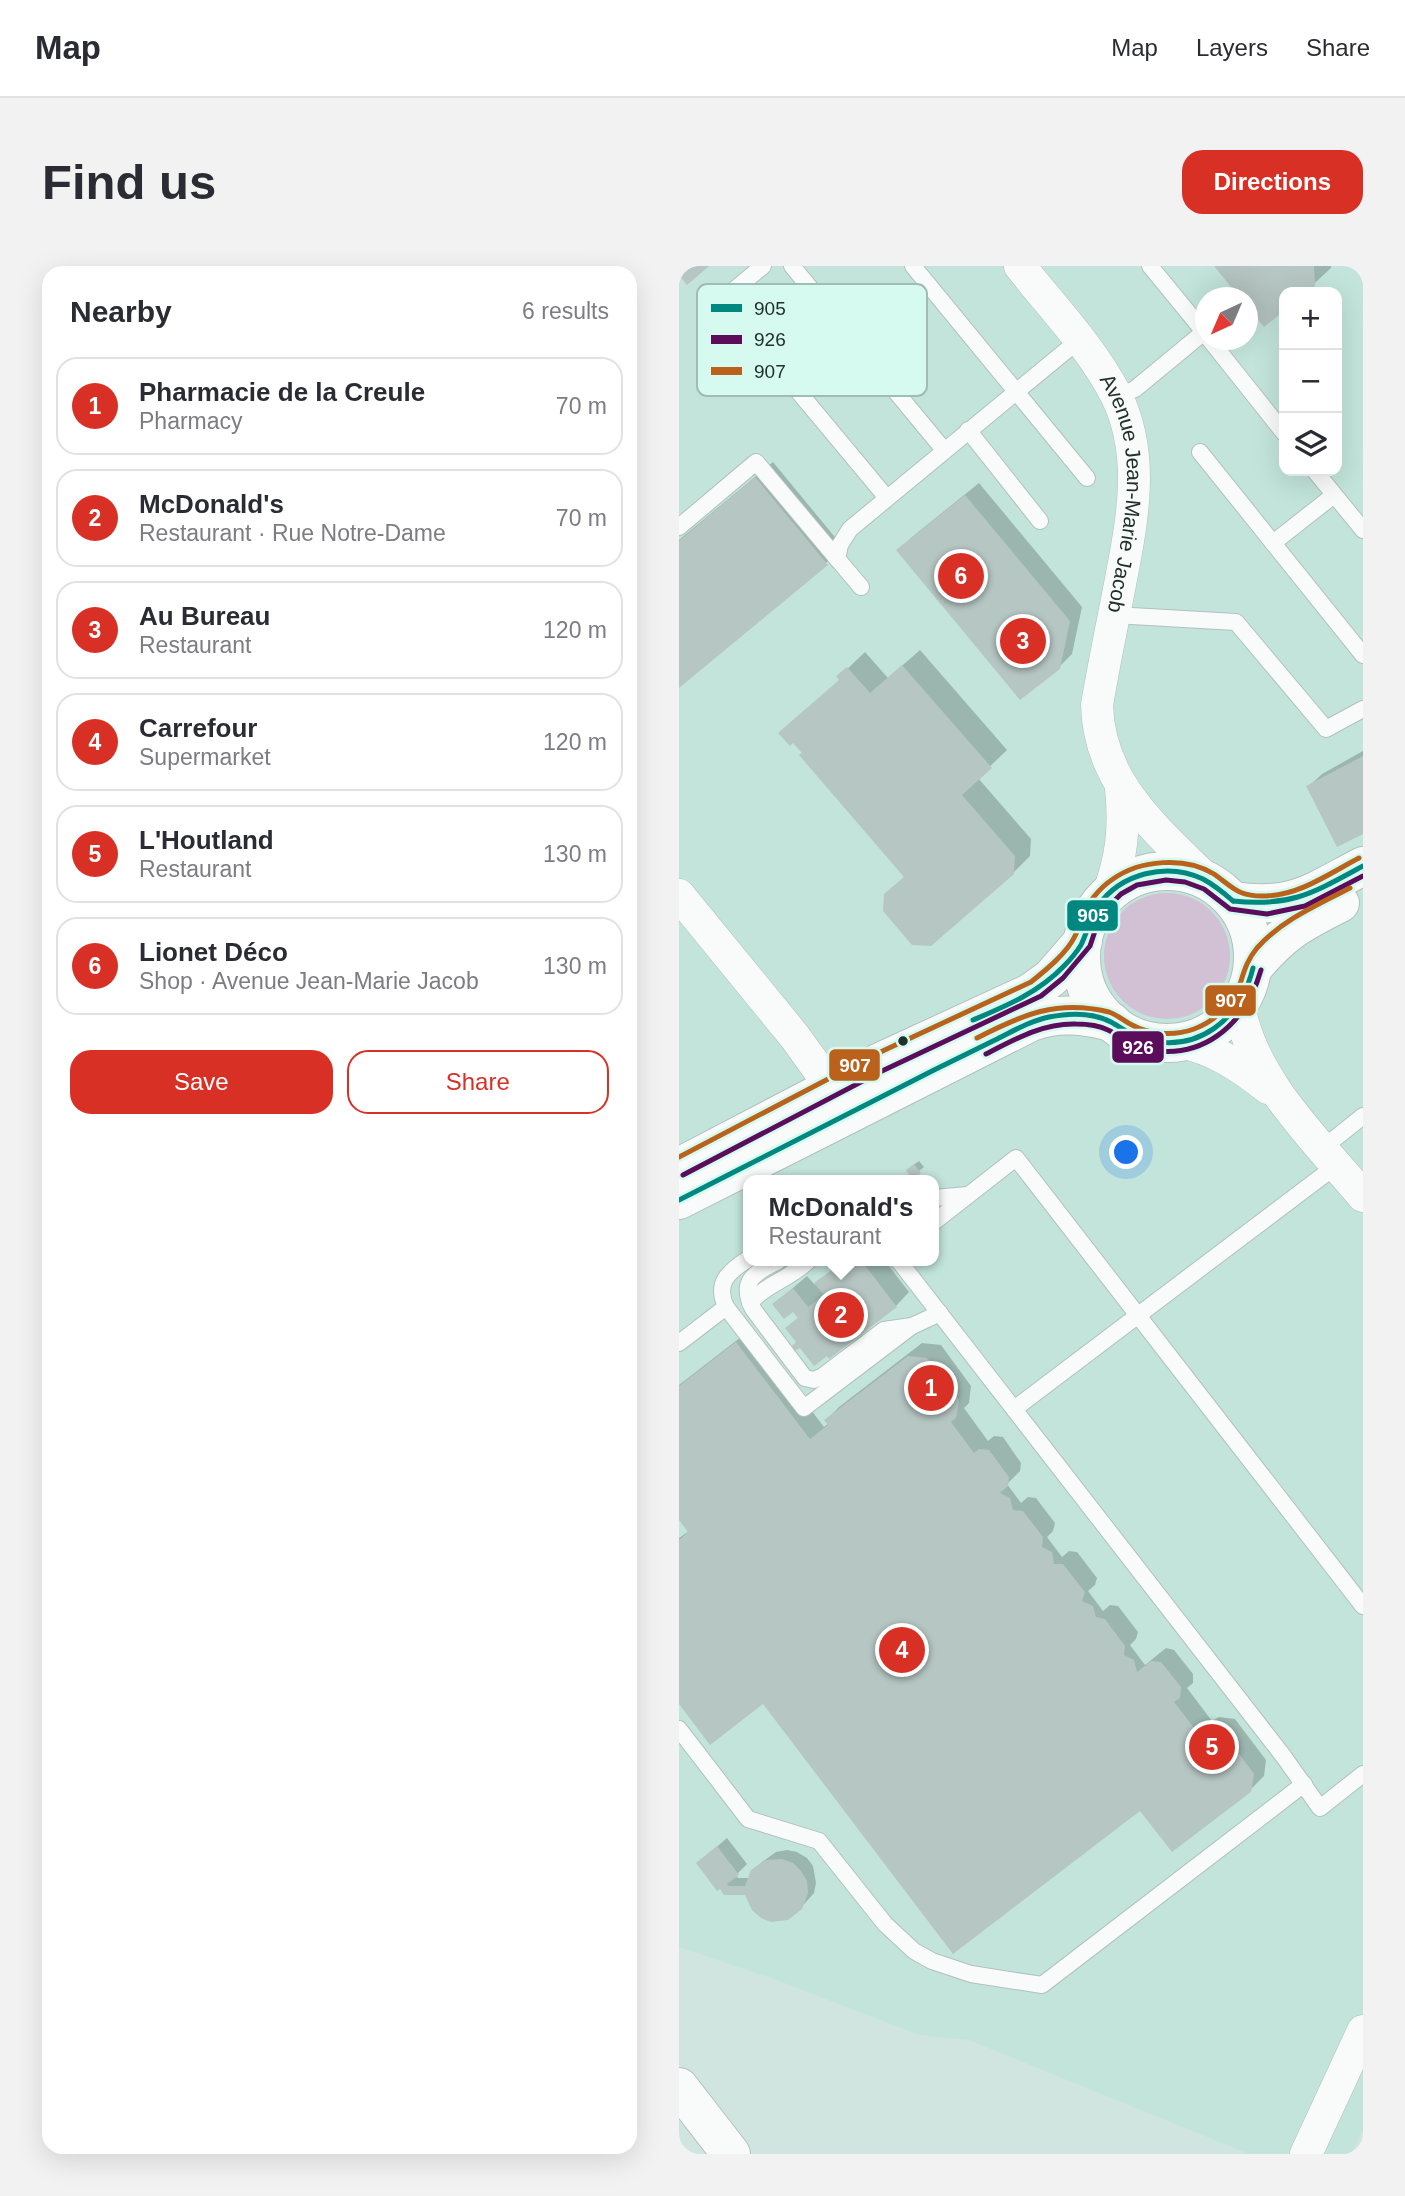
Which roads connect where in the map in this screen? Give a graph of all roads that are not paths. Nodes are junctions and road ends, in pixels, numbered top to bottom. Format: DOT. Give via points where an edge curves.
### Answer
graph roads {
  1 [pos="763,266"];
  2 [pos="792,266"];
  3 [pos="913,266"];
  4 [pos="1020,266"];
  5 [pos="1150,266"];
  6 [pos="741,284"];
  7 [pos="807,284"];
  8 [pos="1195,320"];
  9 [pos="1079,340"];
  10 [pos="1195,344"];
  11 [pos="1219,350"];
  12 [pos="1015,391"];
  13 [pos="802,396"];
  14 [pos="899,396"];
  15 [pos="1117,397"];
  16 [pos="1279,427"];
  17 [pos="968,430"];
  18 [pos="944,450"];
  19 [pos="1200,452"];
  20 [pos="1319,476"];
  21 [pos="1087,478"];
  22 [pos="1334,495"];
  23 [pos="887,498"];
  24 [pos="1039,521"];
  25 [pos="679,527"];
  26 [pos="1363,530"];
  27 [pos="1273,543"];
  28 [pos="837,559"];
  29 [pos="861,587"];
  30 [pos="1114,615"];
  31 [pos="1363,655"];
  32 [pos="1363,709"];
  33 [pos="1121,788"];
  34 [pos="1363,866"];
  35 [pos="1220,891"];
  36 [pos="1363,891"];
  37 [pos="679,895"];
  38 [pos="1108,895"];
  39 [pos="1083,941"];
  40 [pos="1253,968"];
  41 [pos="1239,1005"];
  42 [pos="1112,1022"];
  43 [pos="1181,1042"];
  44 [pos="831,1087"];
  45 [pos="1283,1100"];
  46 [pos="1363,1116"];
  47 [pos="1330,1156"];
  48 [pos="679,1167"];
  49 [pos="968,1195"];
  50 [pos="1363,1196"];
  51 [pos="939,1198"];
  52 [pos="679,1200"];
  53 [pos="939,1218"];
  54 [pos="743,1263"];
  55 [pos="768,1266"];
  56 [pos="802,1266"];
  57 [pos="903,1266"];
  58 [pos="750,1303"];
  59 [pos="726,1307"];
  60 [pos="940,1313"];
  61 [pos="1138,1316"];
  62 [pos="912,1326"];
  63 [pos="679,1343"];
  64 [pos="1014,1409"];
  65 [pos="1363,1606"];
  66 [pos="679,1729"];
  67 [pos="1363,1774"];
  68 [pos="1304,1784"];
  69 [pos="1363,2031"];
  70 [pos="679,2087"];
  71 [pos="731,2154"];
  72 [pos="1306,2154"];
  1 -- 6 [label="lane"];
  2 -- 7 [label="lane"];
  3 -- 12 [label="lane"];
  4 -- 9 [label="street, Avenue Jean-Marie Jacob"];
  5 -- 8 [label="lane"];
  9 -- 12 [label="lane"];
  9 -- 15 [label="street, Avenue Jean-Marie Jacob"];
  10 -- 15 [label="lane"];
  11 -- 16 [label="lane"];
  12 -- 17 [label="lane"];
  12 -- 21 [label="lane"];
  13 -- 23 [label="lane"];
  14 -- 18 [label="lane"];
  15 -- 30 [label="street, Avenue Jean-Marie Jacob" via="1130,435 1134,489"];
  17 -- 18 [label="lane"];
  17 -- 24 [label="lane"];
  18 -- 23 [label="lane"];
  19 -- 27 [label="lane"];
  20 -- 22 [label="lane"];
  22 -- 26 [label="lane"];
  22 -- 27 [label="lane"];
  23 -- 28 [label="lane" via="844,536"];
  25 -- 28 [label="lane" via="756,462"];
  27 -- 31 [label="lane"];
  28 -- 29 [label="lane"];
  30 -- 32 [label="lane" via="1236,622 1327,729"];
  30 -- 33 [label="street, Avenue Jean-Marie Jacob" via="1097,705 1102,747"];
  33 -- 35 [label="street, Avenue Jean-Marie Jacob"];
  33 -- 38 [label="street, Avenue Jean-Marie Jacob" via="1123,839"];
  34 -- 35 [label="main road" via="1291,901 1266,905"];
  35 -- 38 [label="main road" via="1177,871 1135,877"];
  35 -- 40 [label="main road" via="1244,918 1251,937"];
  36 -- 40 [label="main road" via="1289,931"];
  37 -- 44 [label="street"];
  38 -- 39 [label="main road" via="1089,921"];
  39 -- 42 [label="main road" via="1081,964 1087,985 1096,1005"];
  39 -- 44 [label="main road" via="1051,978 1030,993"];
  40 -- 41 [label="main road"];
  41 -- 43 [label="main road" via="1218,1027"];
  41 -- 45 [label="street" via="1252,1049"];
  42 -- 43 [label="main road" via="1139,1038"];
  42 -- 52 [label="main road" via="1070,1014 1031,1022"];
  43 -- 45 [label="street" via="1230,1061"];
  44 -- 48 [label="main road"];
  45 -- 47 [label="street"];
  46 -- 47 [label="lane"];
  47 -- 50 [label="street"];
  47 -- 61 [label="lane"];
  49 -- 51 [label="lane"];
  49 -- 53 [label="lane"];
  49 -- 61 [label="lane" via="1016,1158"];
  54 -- 59 [label="lane" via="723,1282"];
  55 -- 58 [label="lane" via="750,1280 746,1292"];
  56 -- 58 [label="lane" via="762,1290"];
  57 -- 60 [label="lane"];
  58 -- 62 [label="lane" via="810,1380 823,1377 884,1330"];
  59 -- 62 [label="lane" via="804,1408"];
  59 -- 63 [label="lane"];
  60 -- 62 [label="lane"];
  60 -- 64 [label="lane"];
  61 -- 64 [label="lane"];
  61 -- 65 [label="lane"];
  64 -- 68 [label="lane"];
  66 -- 68 [label="lane" via="748,1819 820,1842 885,1924 914,1951 971,1974 1042,1985"];
  67 -- 68 [label="lane" via="1320,1808"];
  69 -- 72 [label="street"];
  70 -- 71 [label="main road"];
}
